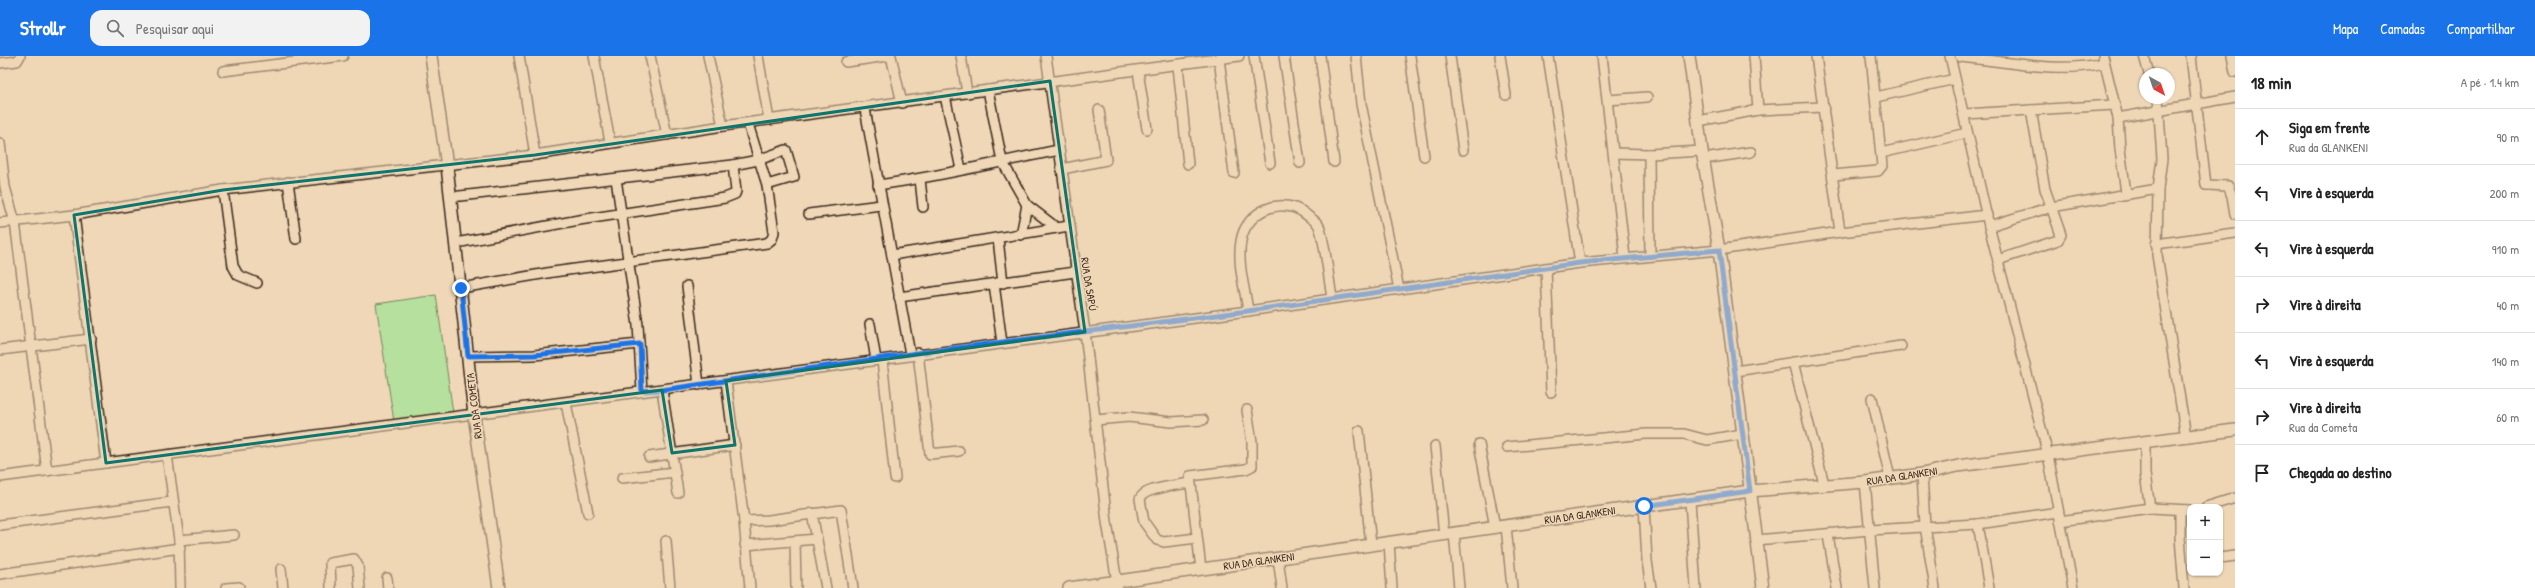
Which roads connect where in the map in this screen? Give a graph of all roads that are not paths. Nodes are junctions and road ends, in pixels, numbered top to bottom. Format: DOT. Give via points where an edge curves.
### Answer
graph roads {
  1 [pos="20,56"];
  2 [pos="342,56"];
  3 [pos="431,56"];
  4 [pos="519,56"];
  5 [pos="594,56"];
  6 [pos="650,56"];
  7 [pos="708,56"];
  8 [pos="758,56"];
  9 [pos="886,56"];
  10 [pos="891,56"];
  11 [pos="961,56"];
  12 [pos="1046,56"];
  13 [pos="1239,56"];
  14 [pos="1254,56"];
  15 [pos="1284,56"];
  16 [pos="1320,56"];
  17 [pos="1356,56"];
  18 [pos="1410,56"];
  19 [pos="1450,56"];
  20 [pos="1500,56"];
  21 [pos="1548,56"];
  22 [pos="1602,56"];
  23 [pos="1689,56"];
  24 [pos="1754,56"];
  25 [pos="1816,56"];
  26 [pos="1871,56"];
  27 [pos="2144,56"];
  28 [pos="2191,56"];
  29 [pos="2232,56"];
  30 [pos="1955,57"];
  31 [pos="301,59"];
  32 [pos="1219,59"];
  33 [pos="2103,60"];
  34 [pos="846,62"];
  35 [pos="0,63"];
  36 [pos="1178,66"];
  37 [pos="2147,68"];
  38 [pos="223,71"];
  39 [pos="1138,71"];
  40 [pos="2235,72"];
  41 [pos="1955,79"];
  42 [pos="1050,81"];
  43 [pos="988,90"];
  44 [pos="967,93"];
  45 [pos="1506,95"];
  46 [pos="945,96"];
  47 [pos="1647,97"];
  48 [pos="1876,97"];
  49 [pos="2235,97"];
  50 [pos="1608,100"];
  51 [pos="902,103"];
  52 [pos="2197,103"];
  53 [pos="2159,104"];
  54 [pos="2114,105"];
  55 [pos="1824,107"];
  56 [pos="865,108"];
  57 [pos="2159,109"];
  58 [pos="1099,110"];
  59 [pos="1758,110"];
  60 [pos="2031,110"];
  61 [pos="1965,114"];
  62 [pos="2118,118"];
  63 [pos="769,120"];
  64 [pos="1698,121"];
  65 [pos="748,124"];
  66 [pos="723,126"];
  67 [pos="1147,129"];
  68 [pos="1967,134"];
  69 [pos="666,135"];
  70 [pos="610,142"];
  71 [pos="0,143"];
  72 [pos="1059,150"];
  73 [pos="1462,150"];
  74 [pos="1752,152"];
  75 [pos="1614,153"];
  76 [pos="1882,153"];
  77 [pos="1649,154"];
  78 [pos="535,155"];
  79 [pos="1702,155"];
  80 [pos="1424,156"];
  81 [pos="758,160"];
  82 [pos="1002,161"];
  83 [pos="1334,162"];
  84 [pos="1270,163"];
  85 [pos="1300,163"];
  86 [pos="1188,164"];
  87 [pos="733,165"];
  88 [pos="447,166"];
  89 [pos="961,169"];
  90 [pos="1062,169"];
  91 [pos="1234,173"];
  92 [pos="1833,175"];
  93 [pos="616,179"];
  94 [pos="920,180"];
  95 [pos="288,182"];
  96 [pos="767,185"];
  97 [pos="878,186"];
  98 [pos="3,187"];
  99 [pos="2158,189"];
  100 [pos="223,190"];
  101 [pos="2126,193"];
  102 [pos="451,197"];
  103 [pos="882,205"];
  104 [pos="1027,205"];
  105 [pos="923,207"];
  106 [pos="2051,207"];
  107 [pos="809,214"];
  108 [pos="2235,214"];
  109 [pos="74,215"];
  110 [pos="621,215"];
  111 [pos="1987,215"];
  112 [pos="15,222"];
  113 [pos="0,223"];
  114 [pos="1069,226"];
  115 [pos="1989,226"];
  116 [pos="1057,228"];
  117 [pos="1840,232"];
  118 [pos="2235,233"];
  119 [pos="1021,235"];
  120 [pos="296,239"];
  121 [pos="998,239"];
  122 [pos="456,243"];
  123 [pos="2156,244"];
  124 [pos="1719,250"];
  125 [pos="892,255"];
  126 [pos="1650,255"];
  127 [pos="1625,257"];
  128 [pos="1998,260"];
  129 [pos="629,262"];
  130 [pos="1580,263"];
  131 [pos="1546,268"];
  132 [pos="1075,272"];
  133 [pos="257,283"];
  134 [pos="999,283"];
  135 [pos="687,286"];
  136 [pos="461,288"];
  137 [pos="1399,289"];
  138 [pos="899,297"];
  139 [pos="1332,298"];
  140 [pos="1248,311"];
  141 [pos="870,324"];
  142 [pos="1085,332"];
  143 [pos="91,339"];
  144 [pos="1002,343"];
  145 [pos="640,344"];
  146 [pos="1901,346"];
  147 [pos="32,347"];
  148 [pos="0,350"];
  149 [pos="914,354"];
  150 [pos="468,356"];
  151 [pos="879,360"];
  152 [pos="1793,362"];
  153 [pos="1735,372"];
  154 [pos="726,381"];
  155 [pos="699,385"];
  156 [pos="662,390"];
  157 [pos="642,391"];
  158 [pos="1551,392"];
  159 [pos="1872,398"];
  160 [pos="566,403"];
  161 [pos="1247,410"];
  162 [pos="474,415"];
  163 [pos="1096,420"];
  164 [pos="1203,420"];
  165 [pos="2235,430"];
  166 [pos="1359,431"];
  167 [pos="1742,434"];
  168 [pos="2186,437"];
  169 [pos="2145,443"];
  170 [pos="1479,444"];
  171 [pos="735,445"];
  172 [pos="1435,446"];
  173 [pos="1507,447"];
  174 [pos="959,451"];
  175 [pos="672,453"];
  176 [pos="166,455"];
  177 [pos="2048,455"];
  178 [pos="649,457"];
  179 [pos="106,463"];
  180 [pos="47,471"];
  181 [pos="675,472"];
  182 [pos="1922,474"];
  183 [pos="0,477"];
  184 [pos="622,478"];
  185 [pos="895,478"];
  186 [pos="1890,478"];
  187 [pos="1865,482"];
  188 [pos="1190,483"];
  189 [pos="1824,484"];
  190 [pos="1750,491"];
  191 [pos="678,493"];
  192 [pos="2235,498"];
  193 [pos="1690,501"];
  194 [pos="172,502"];
  195 [pos="2216,504"];
  196 [pos="1644,506"];
  197 [pos="2150,508"];
  198 [pos="2180,510"];
  199 [pos="2187,510"];
  200 [pos="2058,512"];
  201 [pos="588,513"];
  202 [pos="812,513"];
  203 [pos="744,521"];
  204 [pos="2060,521"];
  205 [pos="1978,524"];
  206 [pos="0,526"];
  207 [pos="1506,526"];
  208 [pos="1925,526"];
  209 [pos="1495,527"];
  210 [pos="1870,530"];
  211 [pos="1449,534"];
  212 [pos="234,535"];
  213 [pos="1828,535"];
  214 [pos="1197,538"];
  215 [pos="817,539"];
  216 [pos="1756,540"];
  217 [pos="666,541"];
  218 [pos="795,541"];
  219 [pos="1389,542"];
  220 [pos="179,544"];
  221 [pos="745,545"];
  222 [pos="1371,545"];
  223 [pos="2235,556"];
  224 [pos="1278,558"];
  225 [pos="2223,558"];
  226 [pos="2186,563"];
  227 [pos="281,569"];
  228 [pos="1201,569"];
  229 [pos="0,574"];
  230 [pos="387,578"];
  231 [pos="1117,585"];
  232 [pos="239,587"];
  233 [pos="180,588"];
  234 [pos="226,588"];
  235 [pos="283,588"];
  236 [pos="331,588"];
  237 [pos="360,588"];
  238 [pos="388,588"];
  239 [pos="499,588"];
  240 [pos="670,588"];
  241 [pos="750,588"];
  242 [pos="796,588"];
  243 [pos="826,588"];
  244 [pos="853,588"];
  245 [pos="1069,588"];
  246 [pos="1282,588"];
  247 [pos="1392,588"];
  248 [pos="1458,588"];
  249 [pos="1512,588"];
  250 [pos="1651,588"];
  251 [pos="1696,588"];
  252 [pos="1763,588"];
  253 [pos="1837,588"];
  254 [pos="1875,588"];
  255 [pos="1935,588"];
  256 [pos="1989,588"];
  257 [pos="2073,588"];
  258 [pos="2184,588"];
  1 -- 35 [label="street" via="17,61"];
  2 -- 31 [label="street"];
  3 -- 88 [label="street, RUA DA COMETA"];
  4 -- 78 [label="street"];
  5 -- 70 [label="street"];
  6 -- 69 [label="street"];
  7 -- 66 [label="street"];
  8 -- 63 [label="street"];
  9 -- 34 [label="street"];
  10 -- 51 [label="street"];
  11 -- 44 [label="street"];
  12 -- 42 [label="street, RUA DA SAPÚ"];
  13 -- 32 [label="street"];
  14 -- 84 [label="street"];
  15 -- 85 [label="street"];
  16 -- 83 [label="street"];
  17 -- 137 [label="street" via="1361,104"];
  18 -- 80 [label="street"];
  19 -- 73 [label="street"];
  20 -- 45 [label="street"];
  21 -- 130 [label="street"];
  22 -- 50 [label="street"];
  23 -- 64 [label="street"];
  24 -- 59 [label="street"];
  25 -- 55 [label="street"];
  26 -- 48 [label="street"];
  27 -- 37 [label="street"];
  28 -- 52 [label="street"];
  29 -- 40 [label="street"];
  30 -- 33 [label="street" via="2043,67 2080,68"];
  30 -- 41 [label="street"];
  31 -- 38 [label="street"];
  32 -- 36 [label="street"];
  32 -- 91 [label="street"];
  33 -- 54 [label="street"];
  36 -- 39 [label="street"];
  36 -- 86 [label="street"];
  39 -- 42 [label="street"];
  39 -- 67 [label="street"];
  41 -- 48 [label="street"];
  41 -- 61 [label="street"];
  42 -- 43 [label="street"];
  42 -- 72 [label="street, RUA DA SAPÚ"];
  43 -- 44 [label="street"];
  43 -- 82 [label="street"];
  44 -- 46 [label="street"];
  46 -- 51 [label="street"];
  46 -- 89 [label="street"];
  47 -- 50 [label="street"];
  48 -- 76 [label="street"];
  49 -- 52 [label="street"];
  50 -- 75 [label="street"];
  51 -- 56 [label="street"];
  52 -- 57 [label="street"];
  52 -- 108 [label="street" via="2206,185 2228,186"];
  53 -- 57 [label="street"];
  54 -- 60 [label="street"];
  54 -- 62 [label="street"];
  55 -- 59 [label="street"];
  55 -- 92 [label="street"];
  56 -- 63 [label="street"];
  56 -- 97 [label="street"];
  57 -- 62 [label="street"];
  57 -- 99 [label="street" via="2162,159"];
  58 -- 90 [label="street" via="1106,160"];
  59 -- 64 [label="street"];
  60 -- 61 [label="street"];
  60 -- 106 [label="street" via="2045,189"];
  61 -- 68 [label="street"];
  62 -- 101 [label="street"];
  63 -- 65 [label="street"];
  64 -- 79 [label="street"];
  65 -- 66 [label="street"];
  65 -- 81 [label="street"];
  66 -- 69 [label="street"];
  68 -- 76 [label="street"];
  68 -- 111 [label="street"];
  69 -- 70 [label="street"];
  70 -- 78 [label="street"];
  71 -- 98 [label="street"];
  72 -- 82 [label="street"];
  72 -- 90 [label="street, RUA DA SAPÚ"];
  74 -- 79 [label="street"];
  75 -- 77 [label="street"];
  75 -- 127 [label="street"];
  76 -- 92 [label="street" via="1882,166 1878,171"];
  77 -- 79 [label="street"];
  77 -- 126 [label="street"];
  78 -- 88 [label="street"];
  79 -- 124 [label="street"];
  81 -- 87 [label="street"];
  81 -- 96 [label="street"];
  81 -- 96 [label="street" via="783,149 788,152 794,177"];
  82 -- 89 [label="street"];
  82 -- 104 [label="street"];
  87 -- 93 [label="street"];
  87 -- 110 [label="street" via="736,190 730,197"];
  88 -- 95 [label="street"];
  88 -- 102 [label="street, RUA DA COMETA"];
  89 -- 94 [label="street"];
  90 -- 114 [label="street, RUA DA SAPÚ"];
  92 -- 117 [label="street"];
  93 -- 102 [label="street" via="557,183"];
  93 -- 110 [label="street"];
  94 -- 97 [label="street"];
  94 -- 105 [label="street"];
  95 -- 100 [label="street"];
  95 -- 120 [label="street"];
  96 -- 129 [label="street" via="774,232 767,243"];
  97 -- 103 [label="street"];
  98 -- 112 [label="street"];
  99 -- 101 [label="street"];
  99 -- 123 [label="street"];
  100 -- 109 [label="street"];
  100 -- 133 [label="street" via="233,266 238,275"];
  101 -- 106 [label="street"];
  102 -- 122 [label="street, RUA DA COMETA"];
  103 -- 107 [label="street"];
  103 -- 125 [label="street"];
  104 -- 116 [label="street"];
  104 -- 119 [label="street"];
  106 -- 115 [label="street"];
  106 -- 128 [label="street" via="2058,222 2060,238"];
  109 -- 112 [label="street"];
  109 -- 143 [label="street"];
  110 -- 122 [label="street"];
  110 -- 129 [label="street"];
  111 -- 115 [label="street"];
  111 -- 117 [label="street"];
  112 -- 113 [label="street"];
  112 -- 147 [label="street"];
  114 -- 116 [label="street"];
  114 -- 132 [label="street, RUA DA SAPÚ"];
  115 -- 128 [label="street"];
  116 -- 119 [label="street"];
  117 -- 124 [label="street"];
  118 -- 123 [label="street"];
  119 -- 121 [label="street"];
  121 -- 125 [label="street"];
  121 -- 134 [label="street"];
  122 -- 136 [label="street, RUA DA COMETA"];
  123 -- 168 [label="street" via="2159,279"];
  124 -- 126 [label="street"];
  124 -- 153 [label="street"];
  125 -- 138 [label="street"];
  126 -- 127 [label="street"];
  127 -- 130 [label="street"];
  128 -- 177 [label="street"];
  129 -- 136 [label="street"];
  129 -- 145 [label="street"];
  130 -- 131 [label="street"];
  131 -- 137 [label="street"];
  131 -- 158 [label="street"];
  132 -- 134 [label="street"];
  132 -- 142 [label="street, RUA DA SAPÚ"];
  134 -- 138 [label="street"];
  134 -- 144 [label="street"];
  135 -- 155 [label="street"];
  136 -- 150 [label="street, RUA DA COMETA"];
  137 -- 139 [label="street"];
  138 -- 149 [label="street"];
  139 -- 140 [label="street"];
  139 -- 140 [label="street" via="1319,226 1303,211 1289,205 1272,206 1257,213 1246,227 1241,241 1242,274"];
  140 -- 142 [label="street"];
  141 -- 151 [label="street"];
  142 -- 144 [label="street"];
  142 -- 163 [label="street, RUA DA SAPÚ"];
  143 -- 147 [label="street"];
  143 -- 179 [label="street"];
  144 -- 149 [label="street"];
  145 -- 150 [label="street" via="534,355"];
  145 -- 157 [label="street"];
  146 -- 152 [label="street"];
  147 -- 148 [label="street"];
  147 -- 180 [label="street"];
  149 -- 151 [label="street"];
  149 -- 174 [label="street" via="930,454"];
  150 -- 162 [label="street, RUA DA COMETA"];
  151 -- 154 [label="street"];
  151 -- 185 [label="street"];
  152 -- 153 [label="street"];
  152 -- 189 [label="street"];
  153 -- 167 [label="street"];
  154 -- 155 [label="street"];
  154 -- 171 [label="street"];
  155 -- 156 [label="street"];
  156 -- 157 [label="street"];
  156 -- 175 [label="street"];
  157 -- 160 [label="street"];
  159 -- 186 [label="street"];
  160 -- 162 [label="street"];
  160 -- 201 [label="street"];
  161 -- 188 [label="street" via="1252,442 1252,466 1246,469 1192,474"];
  162 -- 176 [label="street"];
  162 -- 239 [label="street, RUA DA COMETA"];
  163 -- 164 [label="street" via="1129,417 1171,422"];
  163 -- 231 [label="street, RUA DA SAPÚ"];
  165 -- 168 [label="street, RUA DA GLANKENI"];
  166 -- 222 [label="street"];
  167 -- 173 [label="street" via="1707,440 1684,434 1646,434"];
  167 -- 190 [label="street"];
  168 -- 169 [label="street, RUA DA GLANKENI"];
  169 -- 177 [label="street, RUA DA GLANKENI"];
  169 -- 197 [label="street" via="2145,474"];
  170 -- 209 [label="street"];
  171 -- 175 [label="street"];
  171 -- 203 [label="street"];
  172 -- 211 [label="street"];
  175 -- 178 [label="street"];
  175 -- 181 [label="street"];
  176 -- 179 [label="street"];
  176 -- 194 [label="street"];
  177 -- 182 [label="street, RUA DA GLANKENI" via="1958,466"];
  177 -- 200 [label="street"];
  179 -- 180 [label="street"];
  180 -- 183 [label="street"];
  181 -- 184 [label="street"];
  181 -- 191 [label="street"];
  182 -- 186 [label="street, RUA DA GLANKENI"];
  182 -- 208 [label="street"];
  186 -- 187 [label="street, RUA DA GLANKENI"];
  187 -- 189 [label="street, RUA DA GLANKENI"];
  187 -- 210 [label="street"];
  188 -- 214 [label="street"];
  188 -- 214 [label="street" via="1143,493 1140,499 1144,522 1157,540"];
  189 -- 190 [label="street, RUA DA GLANKENI"];
  190 -- 193 [label="street, RUA DA GLANKENI"];
  190 -- 216 [label="street"];
  192 -- 195 [label="street"];
  193 -- 196 [label="street, RUA DA GLANKENI"];
  193 -- 251 [label="street"];
  194 -- 206 [label="street"];
  194 -- 220 [label="street"];
  196 -- 207 [label="street, RUA DA GLANKENI"];
  196 -- 250 [label="street"];
  197 -- 198 [label="street"];
  197 -- 204 [label="street"];
  198 -- 199 [label="street"];
  198 -- 226 [label="street"];
  200 -- 204 [label="street"];
  200 -- 205 [label="street"];
  202 -- 203 [label="street"];
  202 -- 215 [label="street"];
  202 -- 244 [label="street" via="841,510"];
  203 -- 221 [label="street"];
  204 -- 257 [label="street"];
  205 -- 208 [label="street"];
  205 -- 256 [label="street"];
  207 -- 209 [label="street, RUA DA GLANKENI"];
  207 -- 249 [label="street"];
  208 -- 210 [label="street"];
  208 -- 255 [label="street"];
  209 -- 211 [label="street, RUA DA GLANKENI"];
  210 -- 213 [label="street"];
  210 -- 254 [label="street"];
  211 -- 219 [label="street, RUA DA GLANKENI"];
  211 -- 248 [label="street"];
  212 -- 220 [label="street"];
  213 -- 216 [label="street"];
  213 -- 253 [label="street"];
  214 -- 228 [label="street"];
  215 -- 218 [label="street"];
  215 -- 243 [label="street"];
  216 -- 252 [label="street"];
  217 -- 240 [label="street"];
  218 -- 221 [label="street"];
  218 -- 242 [label="street"];
  219 -- 222 [label="street, RUA DA GLANKENI"];
  219 -- 247 [label="street"];
  220 -- 229 [label="street"];
  220 -- 233 [label="street"];
  221 -- 241 [label="street"];
  222 -- 224 [label="street, RUA DA GLANKENI"];
  223 -- 225 [label="street"];
  224 -- 228 [label="street, RUA DA GLANKENI"];
  224 -- 246 [label="street"];
  226 -- 258 [label="street"];
  227 -- 235 [label="street"];
  228 -- 231 [label="street, RUA DA GLANKENI"];
  230 -- 238 [label="street"];
  231 -- 245 [label="street, RUA DA GLANKENI"];
  232 -- 234 [label="street"];
  236 -- 237 [label="street" via="330,563 354,559 357,561"];
}
